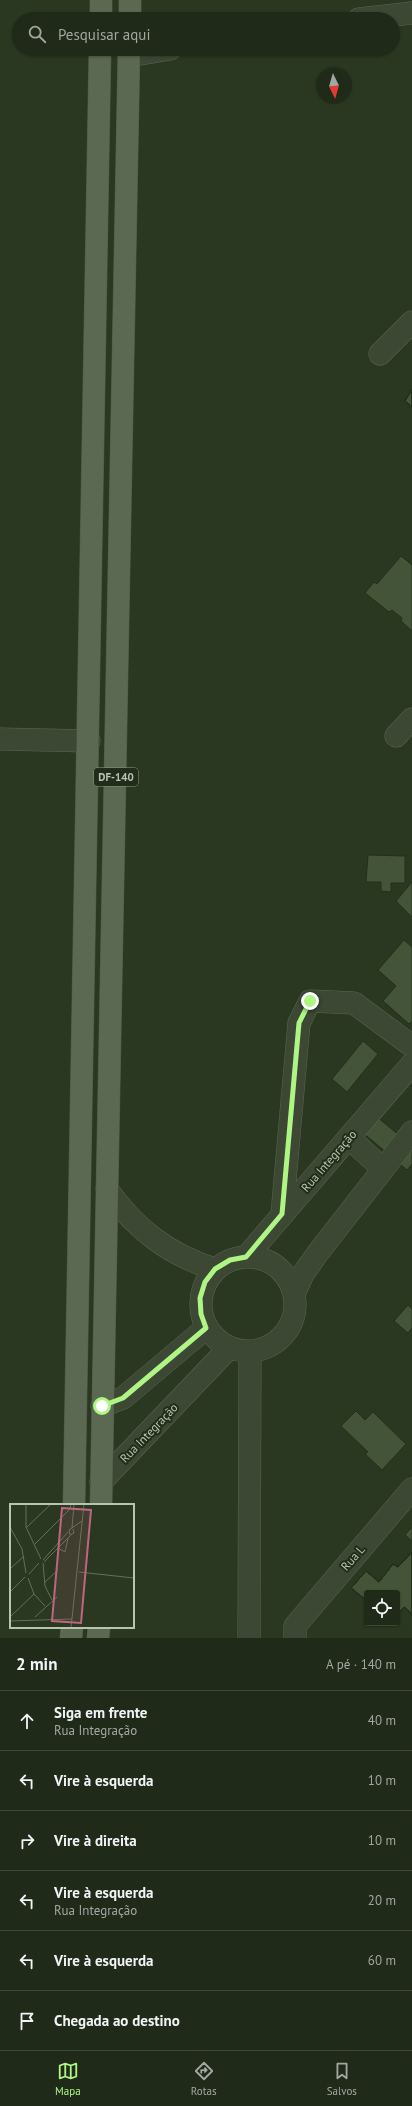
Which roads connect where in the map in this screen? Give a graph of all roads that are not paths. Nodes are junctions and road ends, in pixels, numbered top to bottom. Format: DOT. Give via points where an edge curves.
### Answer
graph roads {
  1 [pos="101,0"];
  2 [pos="130,0"];
  3 [pos="101,12"];
  4 [pos="130,12"];
  5 [pos="412,13"];
  6 [pos="400,14"];
  7 [pos="100,56"];
  8 [pos="129,56"];
  9 [pos="412,322"];
  10 [pos="380,354"];
  11 [pos="412,719"];
  12 [pos="396,736"];
  13 [pos="0,739"];
  14 [pos="89,741"];
  15 [pos="412,1046"];
  16 [pos="412,1064"];
  17 [pos="412,1132"];
  18 [pos="349,1138"];
  19 [pos="383,1169"];
  20 [pos="107,1189"];
  21 [pos="282,1214"];
  22 [pos="246,1257"];
  23 [pos="215,1269"];
  24 [pos="294,1294"];
  25 [pos="206,1328"];
  26 [pos="229,1348"];
  27 [pos="250,1352"];
  28 [pos="102,1406"];
  29 [pos="101,1482"];
  30 [pos="412,1489"];
  31 [pos="74,1504"];
  32 [pos="101,1504"];
  33 [pos="72,1628"];
  34 [pos="99,1628"];
  35 [pos="295,1632"];
  36 [pos="71,1638"];
  37 [pos="98,1638"];
  38 [pos="248,1638"];
  1 -- 3 [label="main road"];
  2 -- 4 [label="main road"];
  5 -- 6 [label="street"];
  7 -- 14 [label="main road, DF-140"];
  8 -- 20 [label="main road, DF-140"];
  9 -- 10 [label="street"];
  11 -- 12 [label="street"];
  13 -- 14 [label="street"];
  14 -- 31 [label="main road, DF-140"];
  15 -- 21 [label="street" via="354,1003 310,1001 299,1023"];
  16 -- 18 [label="street, Rua Integração"];
  17 -- 19 [label="street"];
  18 -- 19 [label="street"];
  18 -- 21 [label="street, Rua Integração"];
  19 -- 24 [label="street" via="313,1259"];
  20 -- 23 [label="street" via="147,1235 180,1256"];
  20 -- 28 [label="main road, DF-140"];
  21 -- 22 [label="street, Rua Integração"];
  22 -- 23 [label="street" via="230,1260"];
  22 -- 24 [label="street" via="262,1259 277,1267 288,1279"];
  23 -- 25 [label="street" via="205,1282 200,1298 201,1314"];
  24 -- 27 [label="street" via="295,1310 287,1330 280,1339 266,1348"];
  25 -- 26 [label="street" via="216,1340"];
  25 -- 28 [label="street" via="123,1398"];
  26 -- 27 [label="street"];
  26 -- 29 [label="street, Rua Integração"];
  27 -- 38 [label="street"];
  28 -- 29 [label="main road, DF-140"];
  29 -- 32 [label="main road, DF-140"];
  30 -- 35 [label="street, Rua L"];
  33 -- 36 [label="main road"];
  34 -- 37 [label="main road"];
}
